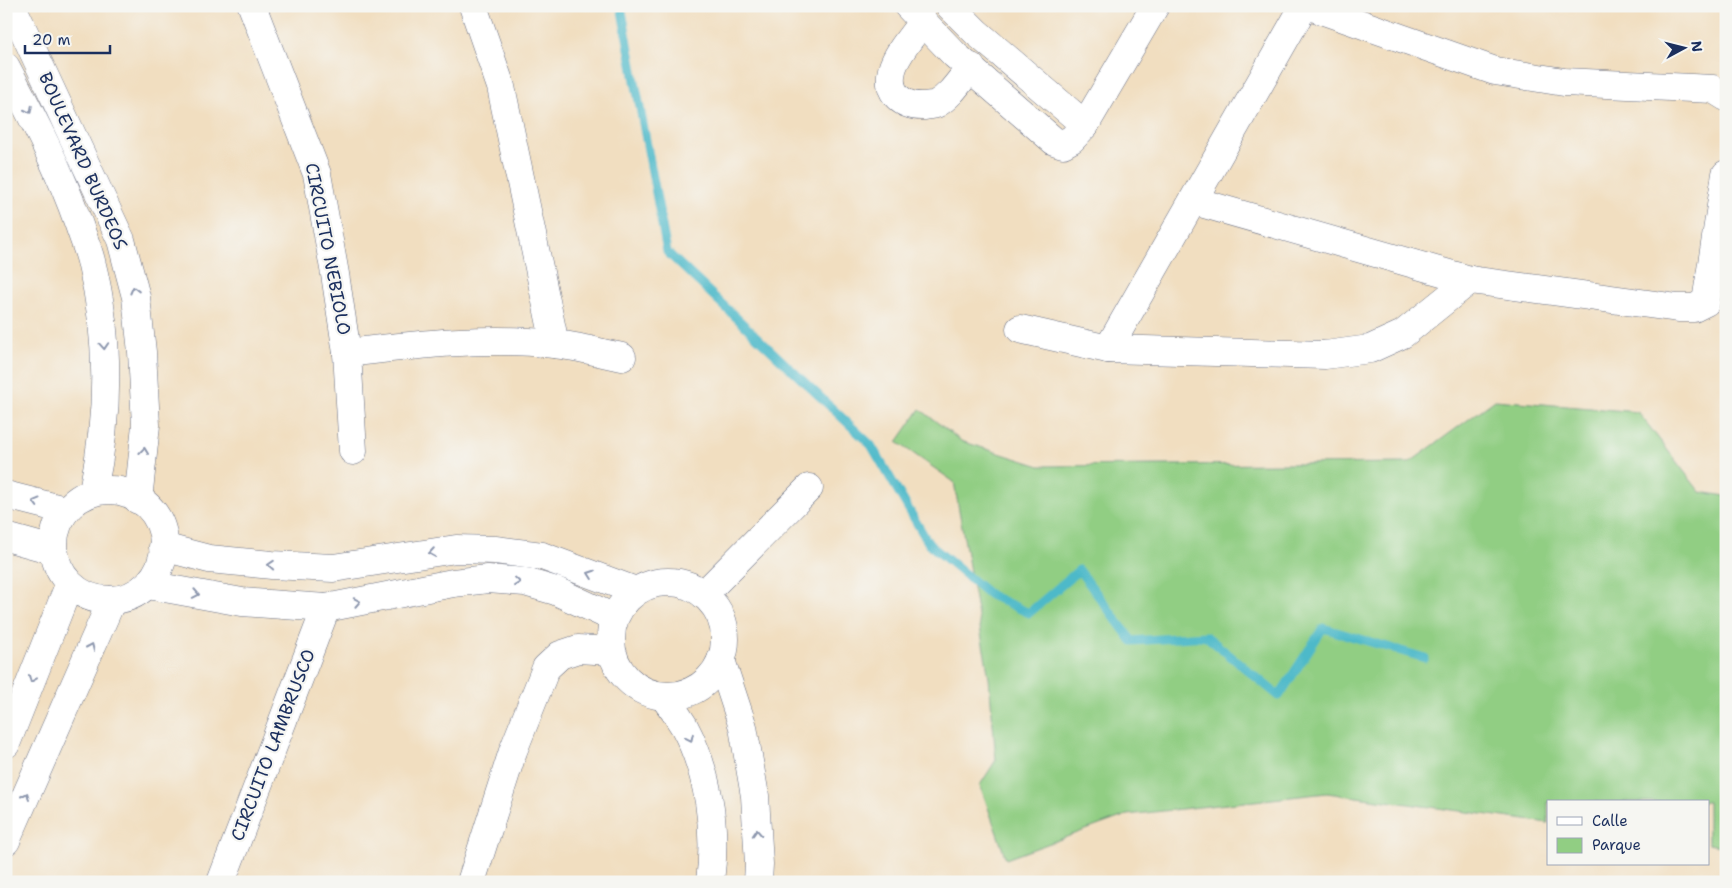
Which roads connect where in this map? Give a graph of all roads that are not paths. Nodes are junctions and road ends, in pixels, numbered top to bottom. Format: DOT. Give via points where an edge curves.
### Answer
graph roads {
  1 [pos="12,6"];
  2 [pos="252,6"];
  3 [pos="473,6"];
  4 [pos="950,6"];
  5 [pos="1155,6"];
  6 [pos="1304,6"];
  7 [pos="1310,6"];
  8 [pos="915,14"];
  9 [pos="976,32"];
  10 [pos="963,61"];
  11 [pos="6,67"];
  12 [pos="1726,98"];
  13 [pos="1085,124"];
  14 [pos="1725,186"];
  15 [pos="1194,201"];
  16 [pos="1470,280"];
  17 [pos="1020,328"];
  18 [pos="555,344"];
  19 [pos="1108,349"];
  20 [pos="347,353"];
  21 [pos="622,357"];
  22 [pos="353,451"];
  23 [pos="809,488"];
  24 [pos="94,491"];
  25 [pos="6,495"];
  26 [pos="138,500"];
  27 [pos="65,510"];
  28 [pos="6,537"];
  29 [pos="163,547"];
  30 [pos="53,550"];
  31 [pos="69,585"];
  32 [pos="148,585"];
  33 [pos="636,591"];
  34 [pos="704,594"];
  35 [pos="112,600"];
  36 [pos="326,608"];
  37 [pos="614,618"];
  38 [pos="611,651"];
  39 [pos="721,660"];
  40 [pos="664,697"];
  41 [pos="6,744"];
  42 [pos="6,841"];
  43 [pos="221,882"];
  44 [pos="471,882"];
  45 [pos="710,882"];
  46 [pos="758,882"];
  26 -- 1 [label="street, BOULEVARD BURDEOS, one-way" via="146,425 136,297 121,240"];
  2 -- 20 [label="street, CIRCUITO NEBIOLO" via="317,174"];
  3 -- 18 [label="street" via="501,87"];
  4 -- 9 [label="street"];
  5 -- 13 [label="street"];
  6 -- 15 [label="street"];
  7 -- 12 [label="street" via="1495,71 1564,82 1713,89"];
  8 -- 10 [label="street"];
  8 -- 10 [label="street" via="891,78 896,96 906,104 934,105 947,97"];
  9 -- 10 [label="street"];
  9 -- 13 [label="street"];
  10 -- 13 [label="street" via="1054,141 1063,144"];
  11 -- 24 [label="street, BOULEVARD BURDEOS, one-way" via="45,141 74,210 91,259 101,305 105,409"];
  14 -- 16 [label="street" via="1706,302 1694,308"];
  15 -- 16 [label="street"];
  15 -- 19 [label="street"];
  16 -- 19 [label="street" via="1403,334 1370,350 1325,355"];
  17 -- 19 [label="street"];
  18 -- 20 [label="street, CIRCUITO NEBIOLO" via="429,343"];
  18 -- 21 [label="street, CIRCUITO NEBIOLO"];
  20 -- 22 [label="street, CIRCUITO NEBIOLO"];
  23 -- 34 [label="street"];
  24 -- 26 [label="street" via="122,491"];
  24 -- 27 [label="street"];
  27 -- 25 [label="street, one-way"];
  26 -- 29 [label="street" via="148,505 163,530"];
  27 -- 30 [label="street" via="54,531"];
  28 -- 30 [label="street"];
  29 -- 32 [label="street" via="163,559"];
  33 -- 29 [label="street, one-way" via="542,556 495,550 456,549 333,568 209,559"];
  30 -- 31 [label="street"];
  31 -- 35 [label="street" via="94,600"];
  31 -- 41 [label="street, one-way"];
  32 -- 35 [label="street" via="124,599"];
  32 -- 36 [label="street, one-way" via="242,602"];
  33 -- 34 [label="street" via="653,583 671,582 688,585"];
  33 -- 37 [label="street"];
  34 -- 39 [label="street" via="714,605 722,625 725,646"];
  42 -- 35 [label="street, one-way"];
  36 -- 37 [label="street, one-way" via="488,579 525,582 556,591"];
  36 -- 43 [label="street, CIRCUITO LAMBRUSCO"];
  37 -- 38 [label="street"];
  38 -- 40 [label="street" via="618,669 630,684 646,693"];
  38 -- 44 [label="street" via="578,649 560,654 546,668 513,751"];
  39 -- 40 [label="street" via="712,676 699,688 683,695"];
  46 -- 39 [label="street, one-way" via="755,796 743,727"];
  40 -- 45 [label="street, one-way" via="683,724 696,752 711,812 714,855"];
}
